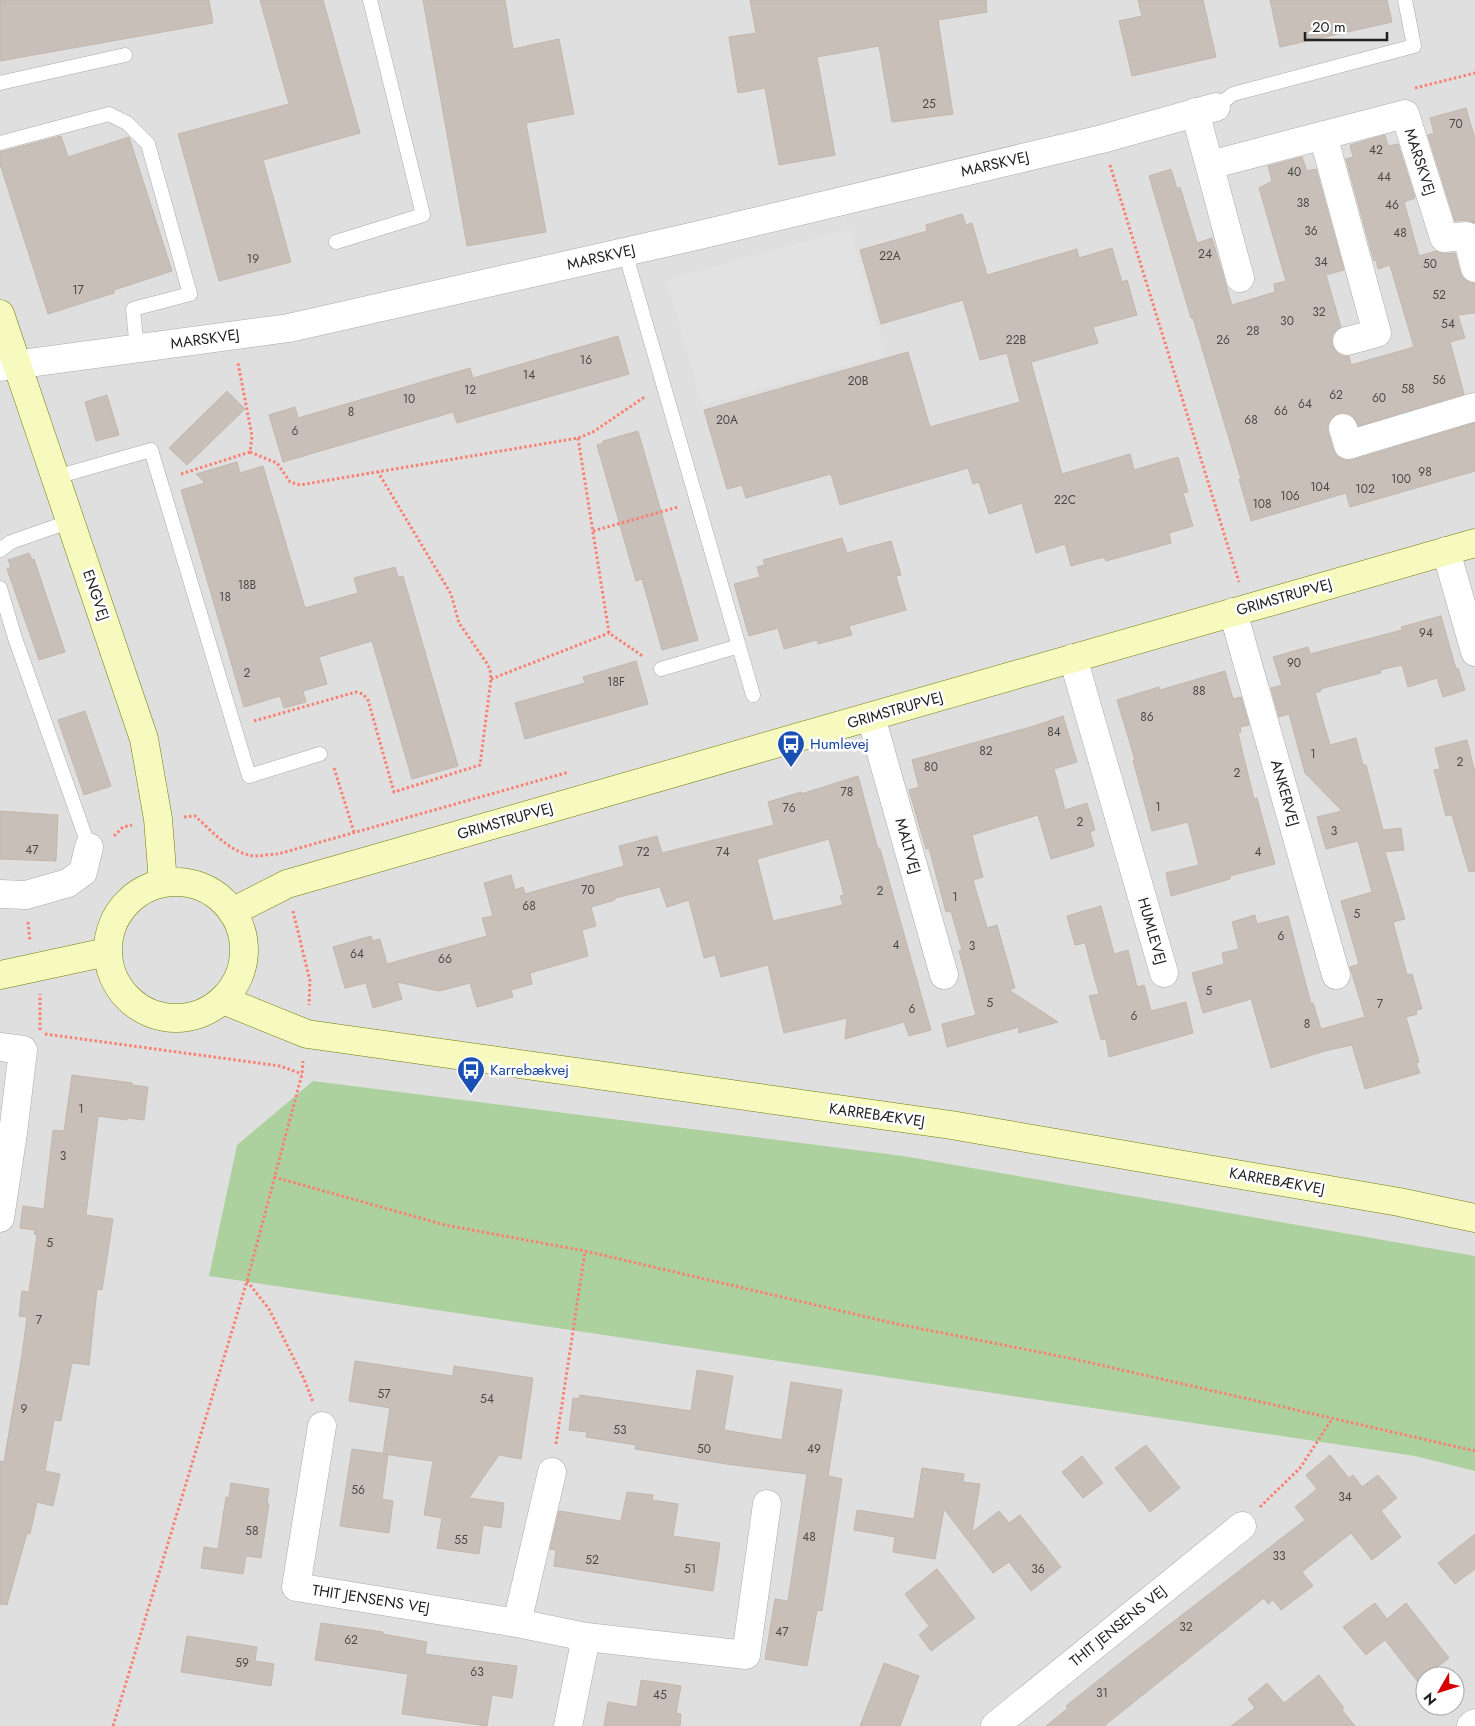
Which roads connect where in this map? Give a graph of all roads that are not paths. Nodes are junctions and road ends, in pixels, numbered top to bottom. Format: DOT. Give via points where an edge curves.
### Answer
graph roads {
  1 [pos="370,0"];
  2 [pos="1405,0"];
  3 [pos="125,55"];
  4 [pos="0,83"];
  5 [pos="1206,110"];
  6 [pos="1323,135"];
  7 [pos="0,143"];
  8 [pos="1210,165"];
  9 [pos="336,242"];
  10 [pos="625,252"];
  11 [pos="1475,268"];
  12 [pos="1240,278"];
  13 [pos="0,314"];
  14 [pos="1347,341"];
  15 [pos="137,349"];
  16 [pos="9,366"];
  17 [pos="1475,407"];
  18 [pos="1343,428"];
  19 [pos="56,477"];
  20 [pos="71,521"];
  21 [pos="1475,543"];
  22 [pos="0,550"];
  23 [pos="1446,551"];
  24 [pos="0,588"];
  25 [pos="1238,610"];
  26 [pos="739,646"];
  27 [pos="1475,652"];
  28 [pos="1073,658"];
  29 [pos="661,669"];
  30 [pos="753,695"];
  31 [pos="871,717"];
  32 [pos="320,754"];
  33 [pos="89,847"];
  34 [pos="163,883"];
  35 [pos="13,895"];
  36 [pos="232,912"];
  37 [pos="107,952"];
  38 [pos="1164,973"];
  39 [pos="0,975"];
  40 [pos="944,975"];
  41 [pos="1336,975"];
  42 [pos="223,1000"];
  43 [pos="21,1044"];
  44 [pos="6,1132"];
  45 [pos="0,1218"];
  46 [pos="1475,1218"];
  47 [pos="322,1426"];
  48 [pos="552,1472"];
  49 [pos="767,1504"];
  50 [pos="1242,1526"];
  51 [pos="517,1623"];
  52 [pos="586,1637"];
  53 [pos="1475,1723"];
  54 [pos="568,1726"];
  55 [pos="994,1726"];
  56 [pos="1471,1726"];
  1 -- 9 [label="lane" via="423,215"];
  2 -- 5 [label="lane" via="1414,46 1233,94"];
  3 -- 4 [label="lane"];
  5 -- 8 [label="street"];
  5 -- 10 [label="street, MARSKVEJ" via="1102,139"];
  6 -- 8 [label="street, MARSKVEJ"];
  6 -- 11 [label="street, MARSKVEJ" via="1405,114 1444,238 1467,236"];
  6 -- 14 [label="street" via="1377,333"];
  7 -- 15 [label="lane" via="109,114 127,123 148,144 190,294 133,309"];
  8 -- 12 [label="street"];
  10 -- 15 [label="street, MARSKVEJ" via="289,328"];
  10 -- 26 [label="lane"];
  13 -- 16 [label="street, ENGVEJ"];
  15 -- 16 [label="street, MARSKVEJ"];
  16 -- 19 [label="street, ENGVEJ"];
  17 -- 18 [label="street" via="1348,445"];
  19 -- 20 [label="street, ENGVEJ"];
  19 -- 32 [label="lane" via="151,450 249,776"];
  20 -- 22 [label="lane" via="11,542"];
  20 -- 34 [label="street, ENGVEJ" via="144,739 158,819"];
  21 -- 23 [label="street, GRIMSTRUPVEJ"];
  23 -- 25 [label="street, GRIMSTRUPVEJ"];
  23 -- 27 [label="street"];
  24 -- 33 [label="lane"];
  25 -- 28 [label="street, GRIMSTRUPVEJ"];
  25 -- 41 [label="street, ANKERVEJ"];
  26 -- 29 [label="lane"];
  26 -- 30 [label="lane"];
  28 -- 31 [label="street, GRIMSTRUPVEJ"];
  28 -- 38 [label="street, HUMLEVEJ"];
  31 -- 36 [label="street, GRIMSTRUPVEJ" via="287,884"];
  31 -- 40 [label="street, MALTVEJ"];
  33 -- 35 [label="street" via="82,872 68,883"];
  34 -- 36 [label="street" via="183,882 202,887 219,897"];
  34 -- 37 [label="street" via="145,889 129,900 117,915"];
  36 -- 42 [label="street" via="241,929 244,948 242,967"];
  37 -- 39 [label="street"];
  37 -- 42 [label="street" via="112,974 123,993 140,1008 160,1017 183,1018 204,1012"];
  42 -- 46 [label="street, KARREBÆKVEJ" via="307,1034 951,1125 1389,1200"];
  43 -- 44 [label="street"];
  44 -- 45 [label="street"];
  47 -- 51 [label="street, THIT JENSENS VEJ" via="296,1587"];
  48 -- 51 [label="street"];
  49 -- 52 [label="street, THIT JENSENS VEJ" via="746,1655"];
  50 -- 55 [label="street, THIT JENSENS VEJ"];
  51 -- 52 [label="street, THIT JENSENS VEJ"];
  52 -- 54 [label="street"];
  53 -- 56 [label="street"];
}
